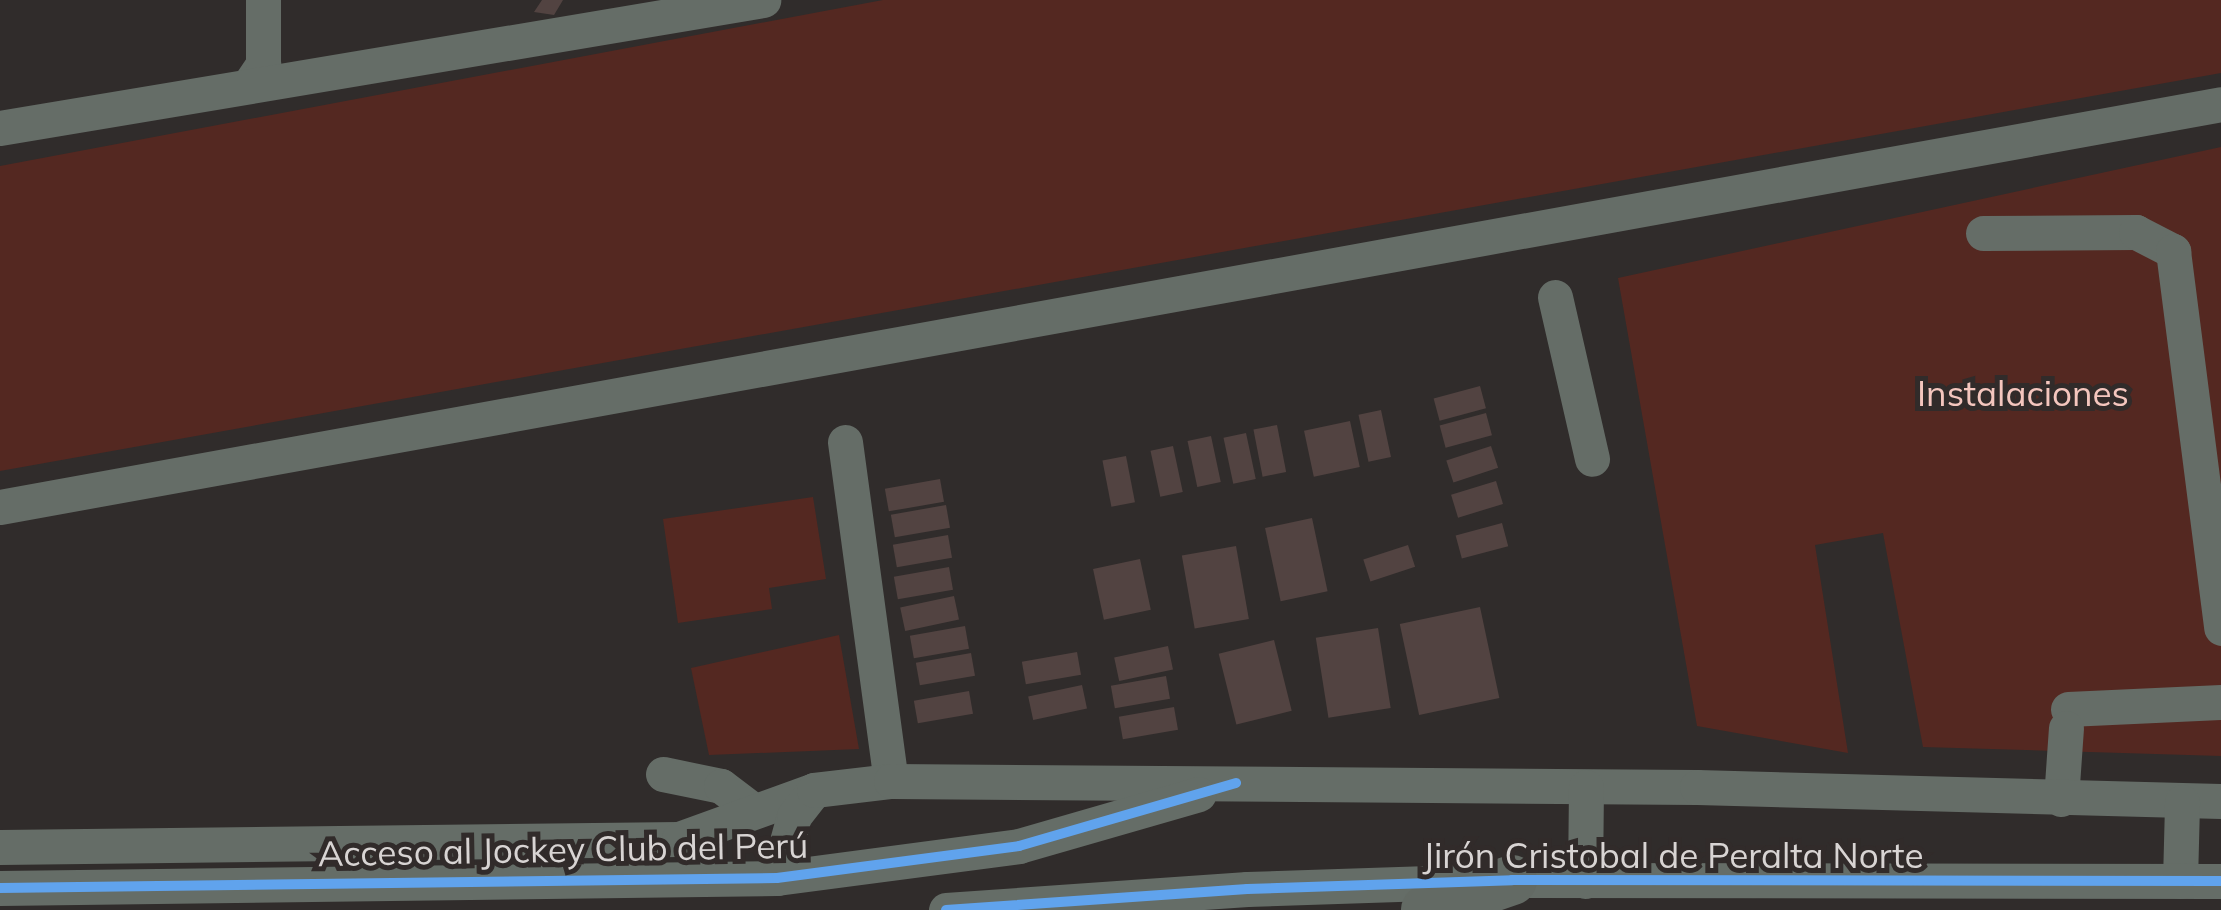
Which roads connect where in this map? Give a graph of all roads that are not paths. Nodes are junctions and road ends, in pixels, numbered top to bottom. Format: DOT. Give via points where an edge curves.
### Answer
graph roads {
  1 [pos="263,0"];
  2 [pos="763,0"];
  3 [pos="251,82"];
  4 [pos="2221,104"];
  5 [pos="0,128"];
  6 [pos="1983,233"];
  7 [pos="1555,297"];
  8 [pos="845,442"];
  9 [pos="1592,459"];
  10 [pos="0,507"];
  11 [pos="2221,628"];
  12 [pos="2221,702"];
  13 [pos="663,774"];
  14 [pos="892,781"];
  15 [pos="1236,783"];
  16 [pos="1586,787"];
  17 [pos="814,790"];
  18 [pos="2060,799"];
  19 [pos="2182,802"];
  20 [pos="2221,802"];
  21 [pos="751,809"];
  22 [pos="0,846"];
  23 [pos="777,878"];
  24 [pos="1512,880"];
  25 [pos="1584,881"];
  26 [pos="2221,881"];
  27 [pos="2180,882"];
  28 [pos="0,888"];
  29 [pos="946,910"];
  30 [pos="1426,910"];
  1 -- 3 [label="street" via="263,64"];
  2 -- 3 [label="street"];
  3 -- 5 [label="street"];
  4 -- 10 [label="street"];
  6 -- 11 [label="street" via="2136,232 2173,251"];
  7 -- 9 [label="street"];
  8 -- 14 [label="street"];
  12 -- 18 [label="street" via="2067,719"];
  13 -- 21 [label="street" via="720,786"];
  14 -- 15 [label="street"];
  14 -- 17 [label="street"];
  15 -- 16 [label="street"];
  15 -- 23 [label="street, Acceso al Jockey Club del Perú" via="1019,846"];
  16 -- 18 [label="street"];
  16 -- 25 [label="street"];
  17 -- 21 [label="street"];
  17 -- 23 [label="street" via="794,816"];
  18 -- 19 [label="street"];
  19 -- 20 [label="street"];
  19 -- 27 [label="street"];
  21 -- 22 [label="street" via="679,839"];
  23 -- 28 [label="street, Acceso al Jockey Club del Perú"];
  24 -- 25 [label="street, Jirón Cristobal de Peralta Norte"];
  24 -- 29 [label="street, Jirón Cristobal de Peralta Norte" via="1247,888"];
  24 -- 30 [label="highway"];
  25 -- 27 [label="street, Jirón Cristobal de Peralta Norte"];
  26 -- 27 [label="street, Jirón Cristobal de Peralta Norte"];
}
